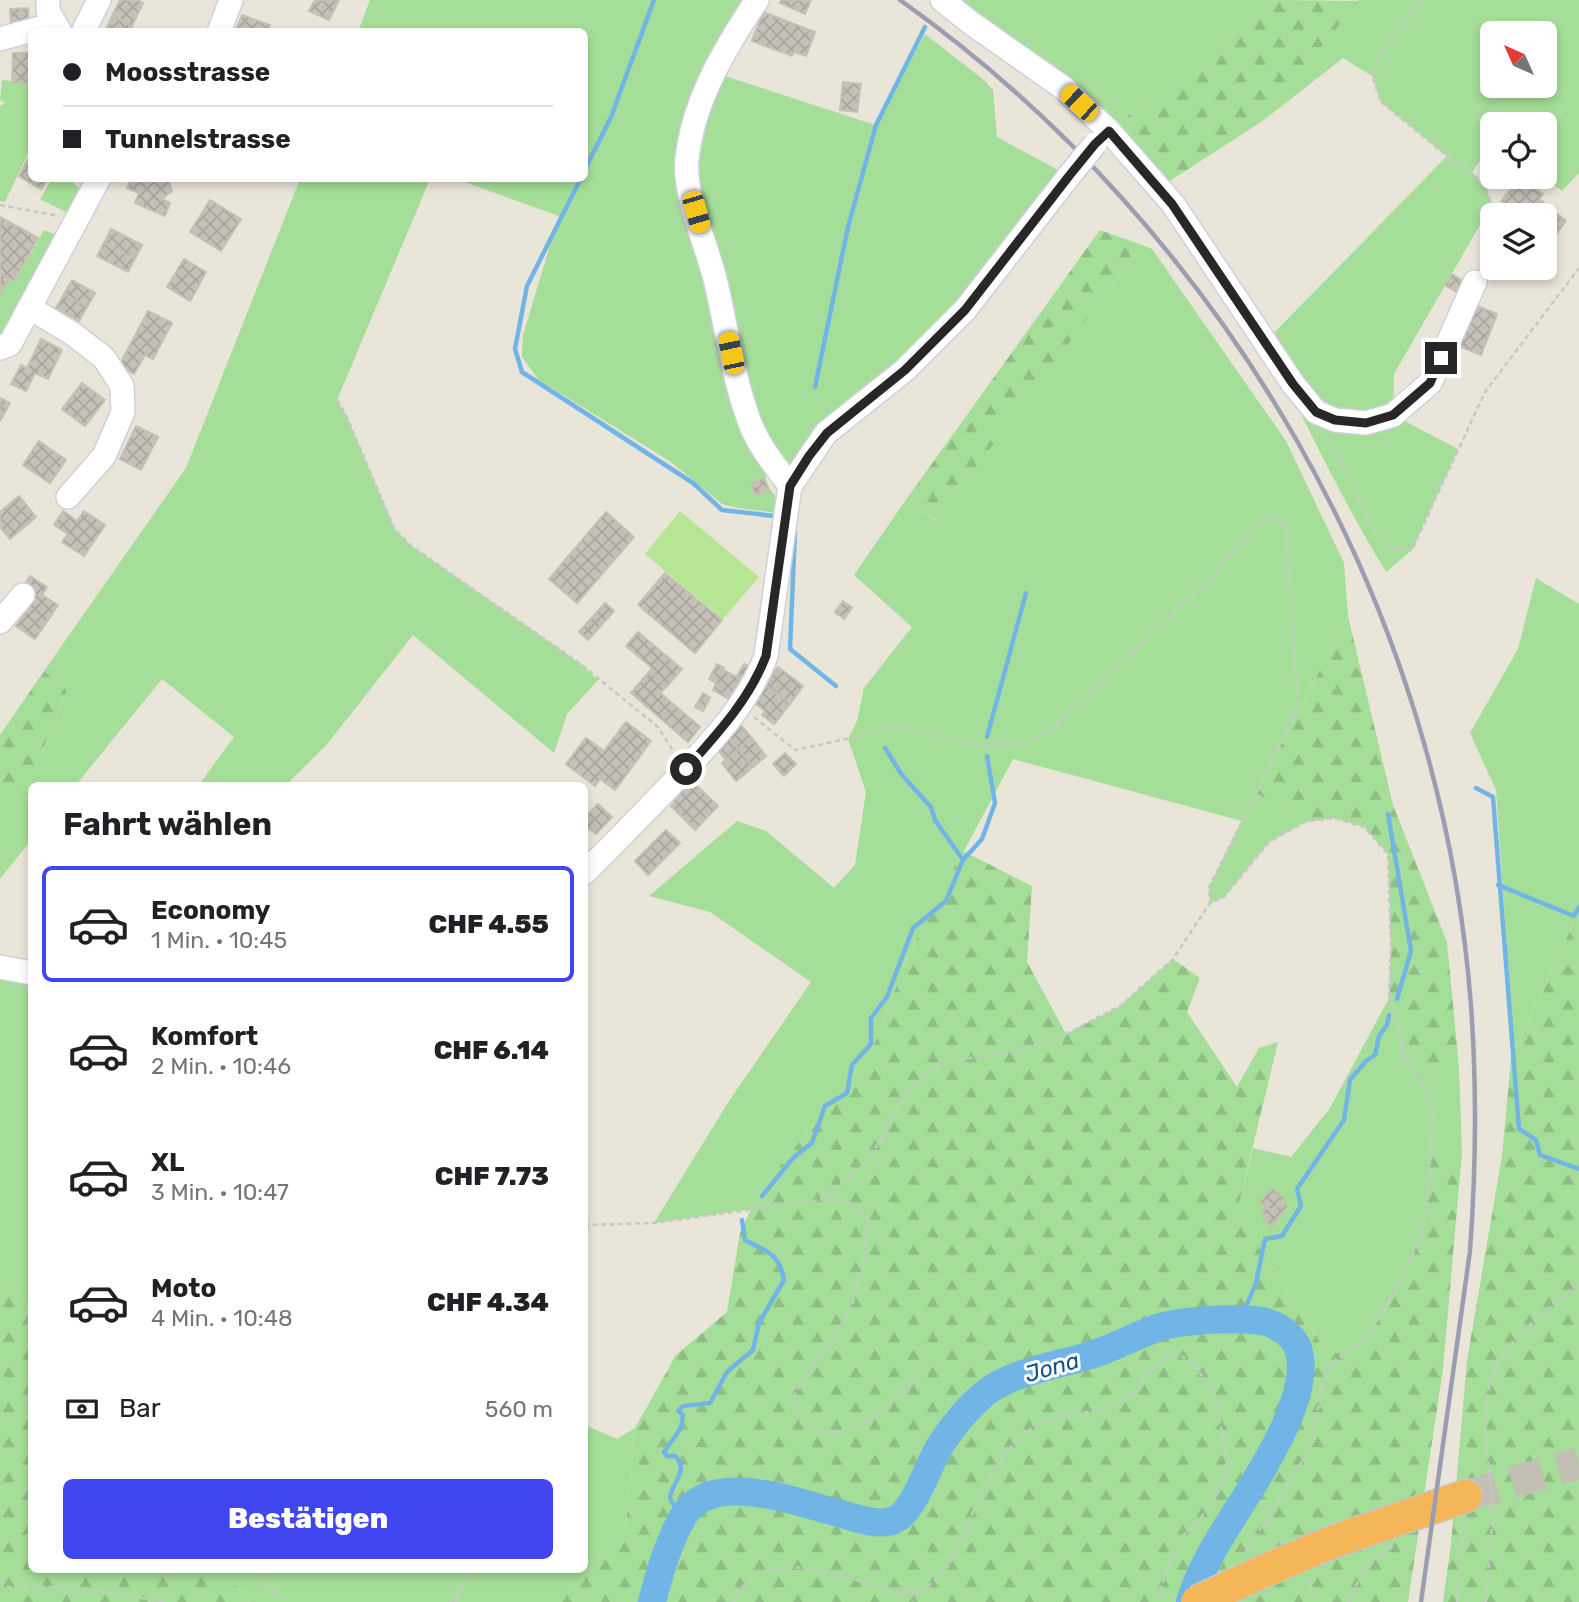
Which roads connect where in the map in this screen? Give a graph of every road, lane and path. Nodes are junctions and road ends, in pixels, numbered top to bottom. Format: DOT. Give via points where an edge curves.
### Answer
graph roads {
  1 [pos="48,0"];
  2 [pos="99,0"];
  3 [pos="231,0"];
  4 [pos="757,0"];
  5 [pos="942,0"];
  6 [pos="1421,0"];
  7 [pos="56,28"];
  8 [pos="85,28"];
  9 [pos="220,28"];
  10 [pos="28,31"];
  11 [pos="0,38"];
  12 [pos="1102,137"];
  13 [pos="97,182"];
  14 [pos="0,205"];
  15 [pos="77,219"];
  16 [pos="1579,268"];
  17 [pos="1475,282"];
  18 [pos="30,308"];
  19 [pos="0,348"];
  20 [pos="337,400"];
  21 [pos="1316,412"];
  22 [pos="790,486"];
  23 [pos="68,497"];
  24 [pos="23,595"];
  25 [pos="0,622"];
  26 [pos="740,706"];
  27 [pos="686,769"];
  28 [pos="588,869"];
  29 [pos="1210,903"];
  30 [pos="0,967"];
  31 [pos="28,972"];
  32 [pos="821,1200"];
  33 [pos="588,1225"];
  34 [pos="1579,1283"];
  35 [pos="922,1371"];
  36 [pos="1463,1507"];
  37 [pos="1399,1542"];
  38 [pos="1254,1565"];
  39 [pos="259,1573"];
  40 [pos="468,1573"];
  41 [pos="0,1581"];
  42 [pos="1311,1589"];
  43 [pos="911,1593"];
  44 [pos="165,1602"];
  45 [pos="282,1602"];
  46 [pos="453,1602"];
  47 [pos="733,1602"];
  48 [pos="913,1602"];
  49 [pos="1160,1602"];
  50 [pos="1197,1602"];
  51 [pos="1317,1602"];
  52 [pos="1349,1602"];
  53 [pos="1457,1602"];
  54 [pos="1485,1602"];
  1 -- 7 [label="street"];
  2 -- 8 [label="street"];
  3 -- 9 [label="street"];
  4 -- 22 [label="street" via="713,72 686,162 750,424 767,457"];
  5 -- 12 [label="street" via="1065,89"];
  6 -- 17 [label="path" via="1382,52 1372,76 1381,102 1485,187 1492,204 1489,246"];
  10 -- 11 [label="street"];
  12 -- 21 [label="street" via="1172,204"];
  12 -- 22 [label="street, bridge" via="965,310 905,370 827,433"];
  13 -- 15 [label="street"];
  14 -- 15 [label="path"];
  15 -- 18 [label="street"];
  16 -- 21 [label="path" via="1485,392 1412,550 1389,548 1374,530"];
  17 -- 21 [label="street" via="1430,383 1393,415 1366,423 1335,420"];
  18 -- 19 [label="street" via="10,344"];
  18 -- 23 [label="street" via="104,358 122,386 123,412 104,456"];
  20 -- 27 [label="path" via="394,528 410,545 582,665 658,727"];
  22 -- 26 [label="street" via="766,656"];
  24 -- 25 [label="street"];
  26 -- 27 [label="street"];
  26 -- 29 [label="path" via="795,750 897,728 988,746 1043,736 1210,579 1260,521 1274,515 1286,532 1298,709 1209,887"];
  27 -- 28 [label="street"];
  29 -- 32 [label="path" via="1173,959 1120,1006 1066,1034 1014,1052 942,1062 909,1090 867,1162"];
  29 -- 38 [label="path" via="1224,897 1269,842 1305,822 1334,818 1364,827 1388,854 1389,998 1397,1012 1403,1056 1424,1086 1433,1115 1427,1212 1413,1254 1365,1339 1332,1363 1324,1376 1312,1441 1256,1532"];
  30 -- 31 [label="street"];
  32 -- 33 [label="path" via="654,1223"];
  32 -- 35 [label="path" via="858,1205 868,1218 864,1255 851,1310 795,1392 797,1412 813,1427 835,1432 858,1427 899,1396"];
  34 -- 54 [label="path" via="1514,1342 1493,1375 1487,1406 1492,1531"];
  36 -- 38 [label="highway"];
  36 -- 53 [label="path"];
  37 -- 52 [label="path" via="1363,1570"];
  38 -- 50 [label="highway, bridge"];
  39 -- 45 [label="path"];
  40 -- 46 [label="path"];
  41 -- 44 [label="path" via="7,1587 39,1585"];
  42 -- 51 [label="path"];
  43 -- 47 [label="path" via="810,1568 784,1567 745,1583"];
  43 -- 48 [label="path"];
  43 -- 49 [label="path" via="932,1583 948,1565 997,1466 1022,1436 1045,1422 1116,1404 1138,1388 1158,1362 1182,1355 1211,1389 1227,1461 1219,1488 1177,1545"];
}
